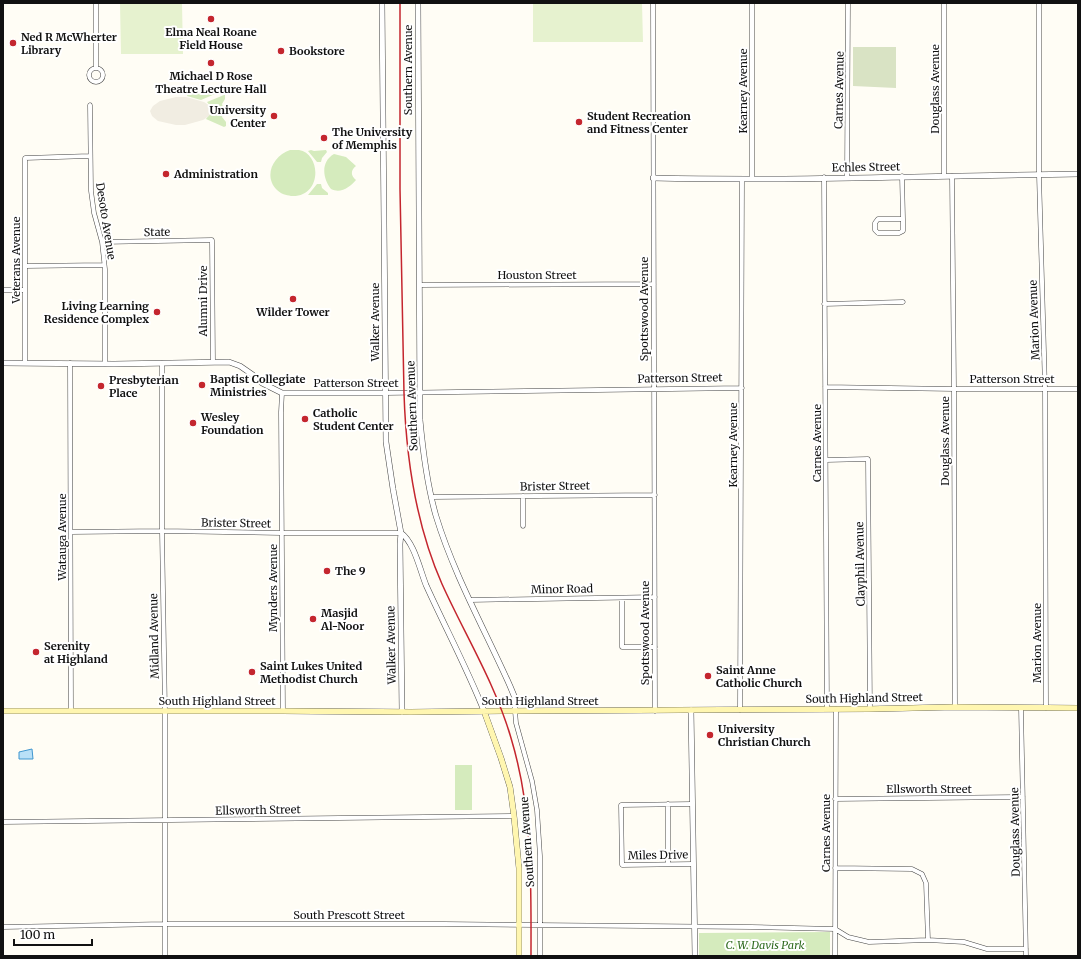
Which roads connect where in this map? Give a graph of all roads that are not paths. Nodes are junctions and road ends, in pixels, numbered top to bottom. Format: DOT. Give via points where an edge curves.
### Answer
graph roads {
  1 [pos="96,3"];
  2 [pos="382,3"];
  3 [pos="418,3"];
  4 [pos="653,3"];
  5 [pos="752,3"];
  6 [pos="848,3"];
  7 [pos="944,3"];
  8 [pos="1039,3"];
  9 [pos="96,68"];
  10 [pos="90,105"];
  11 [pos="90,156"];
  12 [pos="1078,174"];
  13 [pos="1039,175"];
  14 [pos="902,176"];
  15 [pos="944,176"];
  16 [pos="952,176"];
  17 [pos="824,177"];
  18 [pos="847,177"];
  19 [pos="653,178"];
  20 [pos="752,179"];
  21 [pos="742,180"];
  22 [pos="903,219"];
  23 [pos="212,240"];
  24 [pos="102,242"];
  25 [pos="104,265"];
  26 [pos="26,266"];
  27 [pos="654,284"];
  28 [pos="421,285"];
  29 [pos="3,290"];
  30 [pos="25,290"];
  31 [pos="903,302"];
  32 [pos="824,304"];
  33 [pos="213,362"];
  34 [pos="3,363"];
  35 [pos="25,363"];
  36 [pos="70,363"];
  37 [pos="162,363"];
  38 [pos="105,364"];
  39 [pos="825,387"];
  40 [pos="655,388"];
  41 [pos="742,388"];
  42 [pos="1045,388"];
  43 [pos="954,389"];
  44 [pos="1078,389"];
  45 [pos="420,392"];
  46 [pos="282,393"];
  47 [pos="385,393"];
  48 [pos="826,460"];
  49 [pos="654,495"];
  50 [pos="523,496"];
  51 [pos="432,497"];
  52 [pos="523,526"];
  53 [pos="162,531"];
  54 [pos="71,532"];
  55 [pos="281,533"];
  56 [pos="401,533"];
  57 [pos="654,597"];
  58 [pos="622,598"];
  59 [pos="470,600"];
  60 [pos="655,647"];
  61 [pos="955,707"];
  62 [pos="1021,708"];
  63 [pos="1046,708"];
  64 [pos="1078,708"];
  65 [pos="827,709"];
  66 [pos="836,709"];
  67 [pos="870,709"];
  68 [pos="691,710"];
  69 [pos="740,710"];
  70 [pos="3,711"];
  71 [pos="71,711"];
  72 [pos="164,711"];
  73 [pos="283,711"];
  74 [pos="484,711"];
  75 [pos="516,711"];
  76 [pos="655,711"];
  77 [pos="402,712"];
  78 [pos="1023,797"];
  79 [pos="835,799"];
  80 [pos="668,804"];
  81 [pos="692,804"];
  82 [pos="514,816"];
  83 [pos="164,821"];
  84 [pos="3,822"];
  85 [pos="668,864"];
  86 [pos="693,864"];
  87 [pos="835,868"];
  88 [pos="165,924"];
  89 [pos="519,924"];
  90 [pos="540,926"];
  91 [pos="695,926"];
  92 [pos="3,927"];
  93 [pos="835,929"];
  94 [pos="928,940"];
  95 [pos="1026,949"];
  96 [pos="165,956"];
  97 [pos="519,956"];
  98 [pos="540,956"];
  99 [pos="695,956"];
  100 [pos="835,956"];
  101 [pos="1026,956"];
  1 -- 9 [label="street"];
  2 -- 47 [label="street, Walker Avenue"];
  3 -- 28 [label="street, Southern Avenue"];
  4 -- 19 [label="street, Spottswood Avenue"];
  5 -- 20 [label="street, Kearney Avenue"];
  6 -- 18 [label="street, Carnes Avenue"];
  7 -- 15 [label="street, Douglass Avenue"];
  8 -- 13 [label="street, Marion Avenue"];
  10 -- 11 [label="street, Desoto Avenue"];
  11 -- 24 [label="street, Desoto Avenue" via="94,213"];
  11 -- 26 [label="street, Veterans Avenue" via="25,158"];
  12 -- 13 [label="street, Echles Street"];
  13 -- 16 [label="street, Echles Street"];
  13 -- 42 [label="street, Marion Avenue"];
  14 -- 15 [label="street, Echles Street"];
  14 -- 18 [label="street, Echles Street"];
  14 -- 22 [label="street"];
  15 -- 16 [label="street, Echles Street"];
  16 -- 43 [label="street, Douglass Avenue"];
  17 -- 18 [label="street, Echles Street"];
  17 -- 20 [label="street, Echles Street"];
  17 -- 32 [label="street, Carnes Avenue"];
  19 -- 21 [label="street, Echles Street"];
  19 -- 27 [label="street, Spottswood Avenue"];
  20 -- 21 [label="street, Echles Street"];
  21 -- 41 [label="street, Kearney Avenue"];
  22 -- 22 [label="street" via="903,231 899,233 878,233 875,230 878,219"];
  23 -- 24 [label="street, State"];
  23 -- 33 [label="street, Alumni Drive"];
  24 -- 25 [label="street, Desoto Avenue"];
  25 -- 26 [label="street"];
  25 -- 38 [label="street, Desoto Avenue"];
  26 -- 30 [label="street, Veterans Avenue"];
  27 -- 28 [label="street, Houston Street"];
  27 -- 40 [label="street, Spottswood Avenue"];
  28 -- 45 [label="street, Southern Avenue"];
  29 -- 30 [label="street"];
  30 -- 35 [label="street, Veterans Avenue"];
  31 -- 32 [label="street"];
  32 -- 39 [label="street, Carnes Avenue"];
  33 -- 37 [label="street, Patterson Street"];
  33 -- 46 [label="street, Patterson Street" via="228,362 240,366 262,383"];
  34 -- 35 [label="street, Patterson Street"];
  35 -- 36 [label="street, Patterson Street"];
  36 -- 38 [label="street, Patterson Street"];
  36 -- 54 [label="street, Watauga Avenue"];
  37 -- 38 [label="street, Patterson Street"];
  37 -- 53 [label="street, Midland Avenue"];
  39 -- 43 [label="street, Patterson Street"];
  39 -- 48 [label="street, Carnes Avenue"];
  40 -- 41 [label="street, Patterson Street"];
  40 -- 45 [label="street, Patterson Street"];
  40 -- 49 [label="street, Spottswood Avenue"];
  41 -- 69 [label="street, Kearney Avenue"];
  42 -- 43 [label="street, Patterson Street"];
  42 -- 44 [label="street, Patterson Street"];
  42 -- 63 [label="street, Marion Avenue"];
  43 -- 61 [label="street, Douglass Avenue"];
  45 -- 47 [label="street, Patterson Street"];
  45 -- 51 [label="street, Southern Avenue" via="420,420"];
  46 -- 47 [label="street, Patterson Street"];
  46 -- 55 [label="street, Mynders Avenue"];
  47 -- 56 [label="street, Walker Avenue" via="387,449"];
  48 -- 65 [label="street, Carnes Avenue"];
  48 -- 67 [label="street, Clayphil Avenue" via="868,459"];
  49 -- 50 [label="street, Brister Street"];
  49 -- 57 [label="street, Spottswood Avenue"];
  50 -- 51 [label="street, Brister Street"];
  50 -- 52 [label="street"];
  51 -- 59 [label="street, Southern Avenue" via="449,553"];
  53 -- 54 [label="street, Brister Street"];
  53 -- 55 [label="street, Brister Street"];
  53 -- 72 [label="street, Midland Avenue"];
  54 -- 71 [label="street, Watauga Avenue"];
  55 -- 56 [label="street, Brister Street"];
  55 -- 73 [label="street, Mynders Avenue"];
  56 -- 74 [label="street, Southern Avenue" via="409,540"];
  56 -- 77 [label="street, Walker Avenue"];
  57 -- 58 [label="street, Minor Road"];
  57 -- 60 [label="street, Spottswood Avenue"];
  58 -- 59 [label="street, Minor Road"];
  58 -- 60 [label="street" via="622,647"];
  59 -- 75 [label="street, Southern Avenue" via="510,686"];
  60 -- 76 [label="street, Spottswood Avenue"];
  61 -- 62 [label="main road, South Highland Street"];
  61 -- 67 [label="main road, South Highland Street"];
  62 -- 63 [label="main road, South Highland Street"];
  62 -- 78 [label="street, Douglass Avenue"];
  63 -- 64 [label="main road, South Highland Street"];
  65 -- 66 [label="main road, South Highland Street"];
  65 -- 69 [label="main road, South Highland Street"];
  66 -- 67 [label="main road, South Highland Street"];
  66 -- 79 [label="street, Carnes Avenue"];
  68 -- 69 [label="main road, South Highland Street"];
  68 -- 76 [label="main road, South Highland Street"];
  68 -- 81 [label="street"];
  70 -- 71 [label="main road, South Highland Street"];
  71 -- 72 [label="main road, South Highland Street"];
  72 -- 73 [label="main road, South Highland Street"];
  72 -- 83 [label="street, Midland Avenue"];
  73 -- 77 [label="main road, South Highland Street"];
  74 -- 75 [label="main road, South Highland Street"];
  74 -- 77 [label="main road, South Highland Street"];
  74 -- 82 [label="main road, Southern Avenue" via="510,787"];
  75 -- 76 [label="main road, South Highland Street"];
  75 -- 90 [label="street, Southern Avenue" via="516,723 537,810"];
  78 -- 79 [label="street, Ellsworth Street"];
  78 -- 95 [label="street, Douglass Avenue"];
  79 -- 87 [label="street, Carnes Avenue"];
  80 -- 81 [label="street"];
  80 -- 85 [label="street"];
  80 -- 85 [label="street, Miles Drive" via="621,805 622,865"];
  81 -- 86 [label="street"];
  82 -- 83 [label="street, Ellsworth Street"];
  82 -- 89 [label="main road, Southern Avenue" via="519,868"];
  83 -- 84 [label="street, Ellsworth Street"];
  83 -- 88 [label="street, Midland Avenue"];
  85 -- 86 [label="street, Miles Drive"];
  86 -- 91 [label="street"];
  87 -- 93 [label="street, Carnes Avenue"];
  87 -- 94 [label="street" via="912,869 922,874 926,883"];
  88 -- 89 [label="street, South Prescott Street"];
  88 -- 92 [label="street, South Prescott Street"];
  88 -- 96 [label="street, Midland Avenue"];
  89 -- 90 [label="street, South Prescott Street"];
  89 -- 97 [label="main road, Southern Avenue"];
  90 -- 91 [label="street, South Prescott Street"];
  90 -- 98 [label="street, Southern Avenue"];
  91 -- 93 [label="street, South Prescott Street"];
  91 -- 99 [label="street"];
  93 -- 94 [label="street" via="848,937 869,942"];
  93 -- 100 [label="street, Carnes Avenue"];
  94 -- 95 [label="street" via="964,942 987,949"];
  95 -- 101 [label="street, Douglass Avenue"];
}
